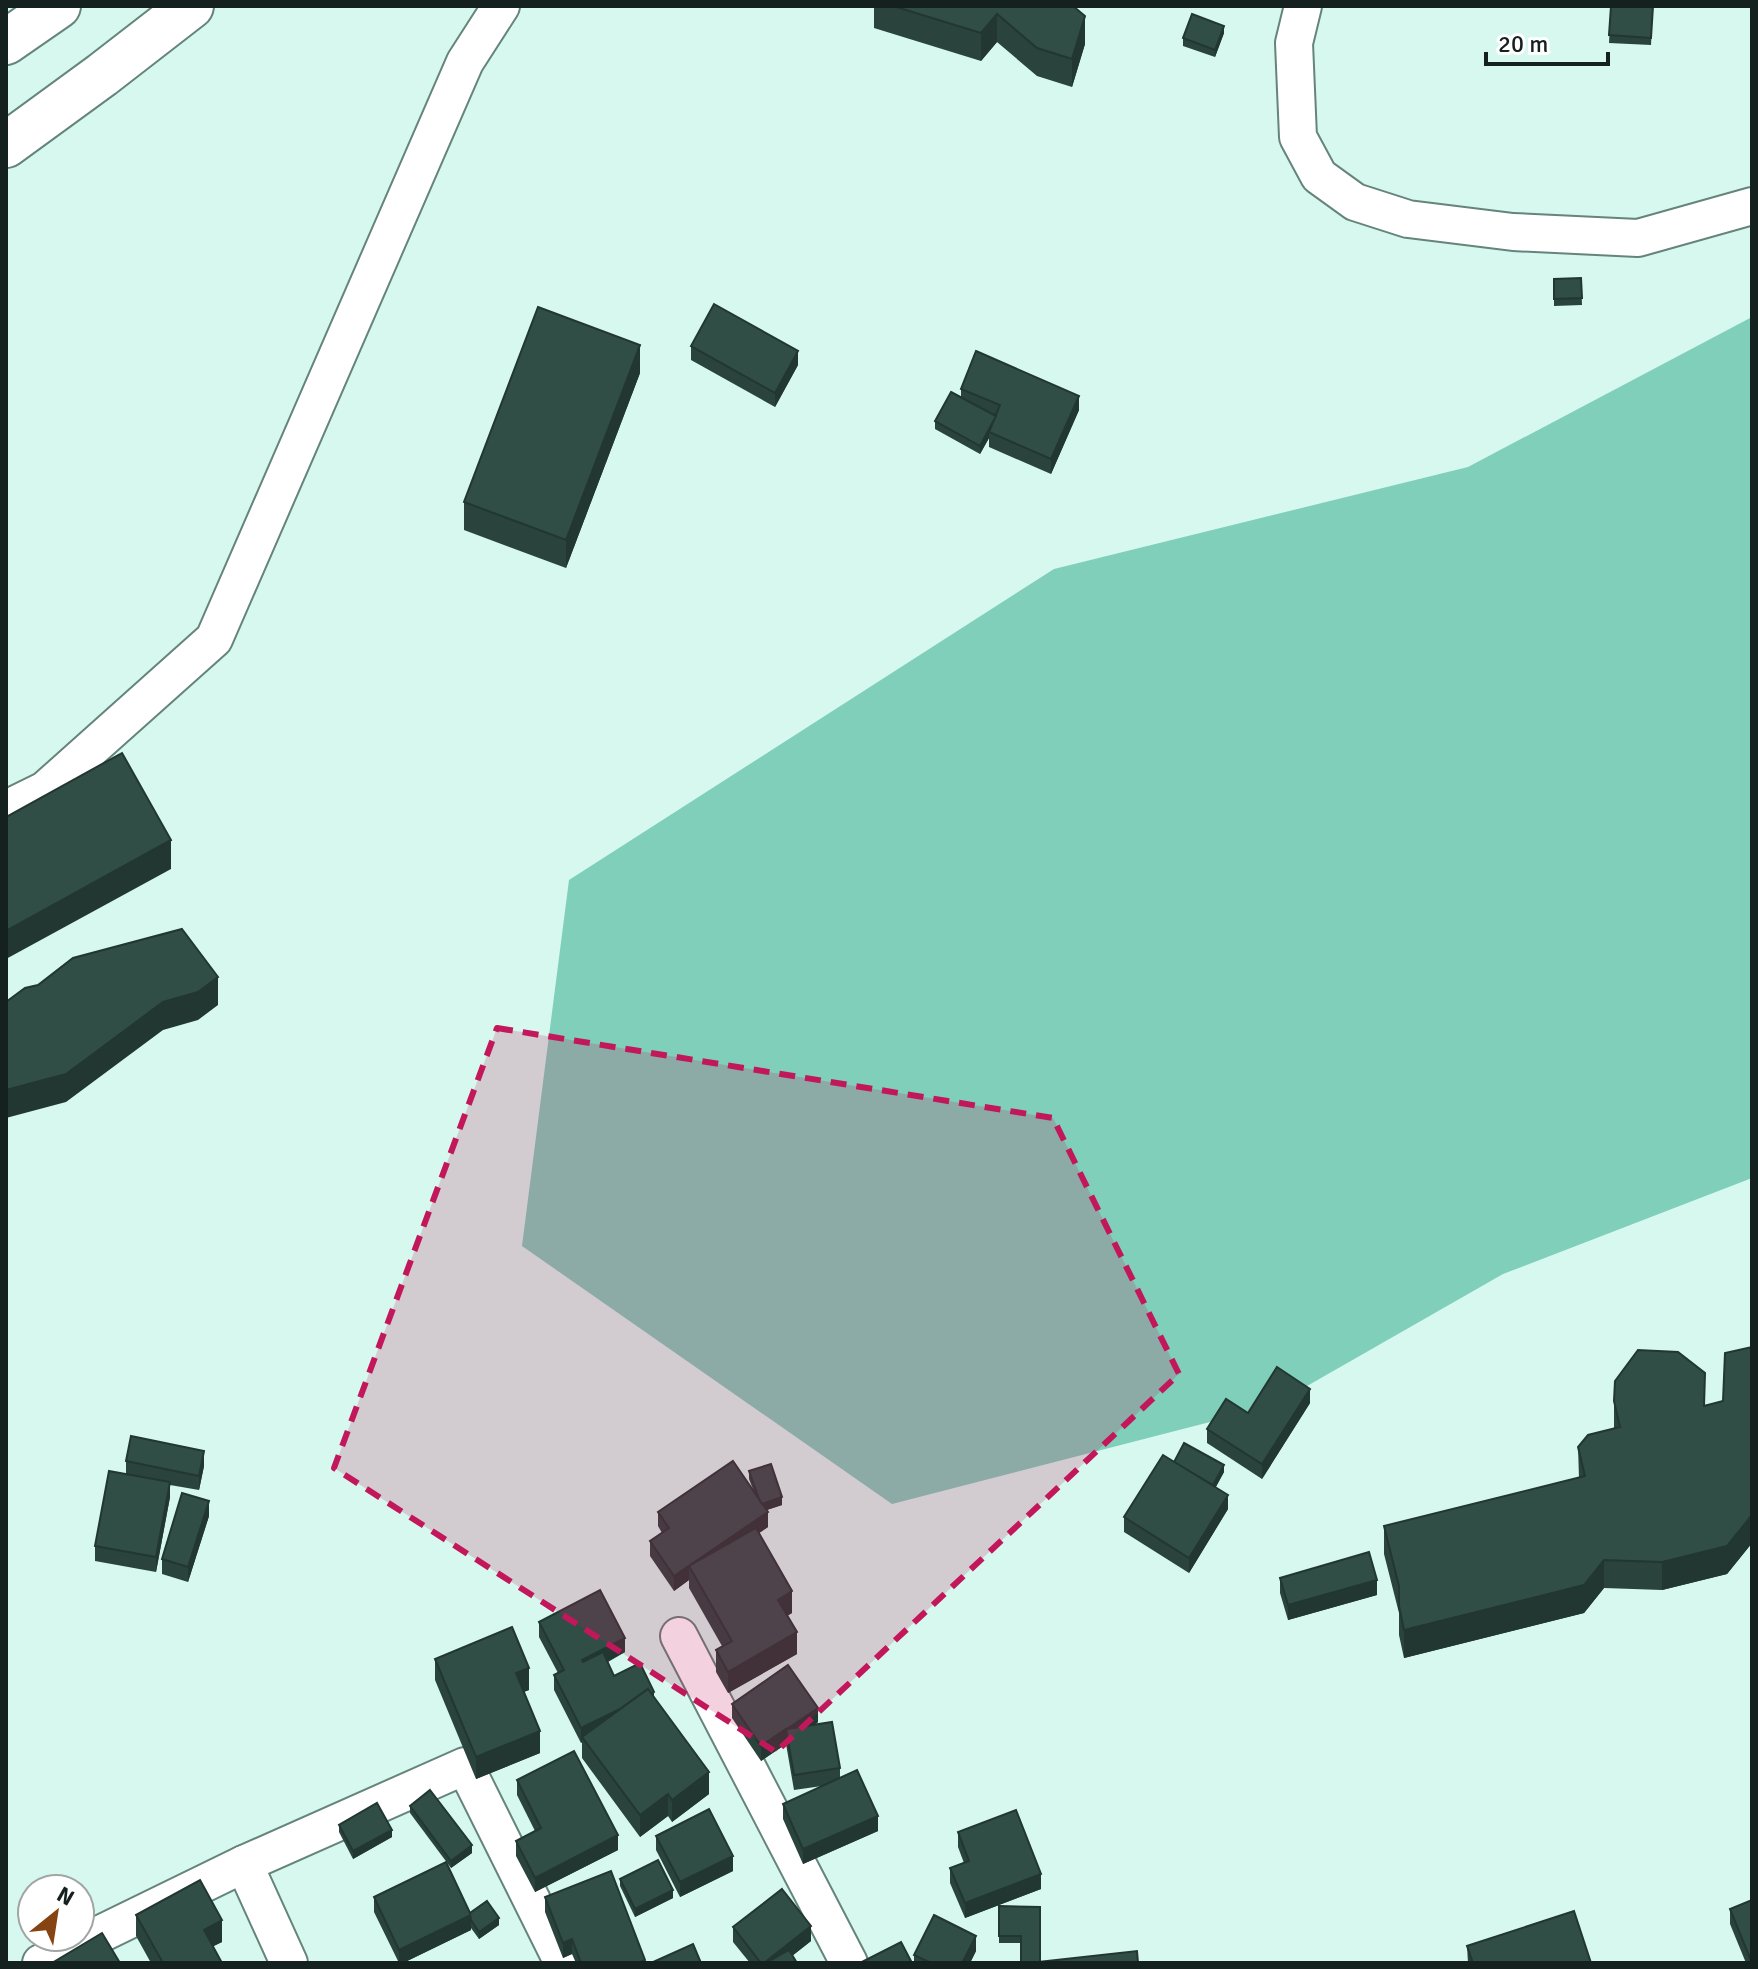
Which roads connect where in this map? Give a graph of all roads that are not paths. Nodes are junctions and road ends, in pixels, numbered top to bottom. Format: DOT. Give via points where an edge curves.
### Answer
graph roads {
  1 [pos="58,6"];
  2 [pos="191,6"];
  3 [pos="501,6"];
  4 [pos="1303,6"];
  5 [pos="6,42"];
  6 [pos="6,145"];
  7 [pos="1752,206"];
  8 [pos="6,809"];
  9 [pos="679,1636"];
  10 [pos="244,1864"];
  11 [pos="41,1963"];
  12 [pos="289,1963"];
  13 [pos="563,1963"];
  14 [pos="849,1963"];
  1 -- 5 [label="highway"];
  2 -- 6 [label="highway"];
  3 -- 8 [label="street" via="465,62 214,639 45,790"];
  4 -- 7 [label="street" via="1294,43 1298,137 1319,176 1355,202 1408,219 1513,232 1638,238"];
  9 -- 14 [label="street"];
  10 -- 11 [label="street"];
  10 -- 12 [label="street"];
  10 -- 13 [label="street" via="465,1766"];
}
